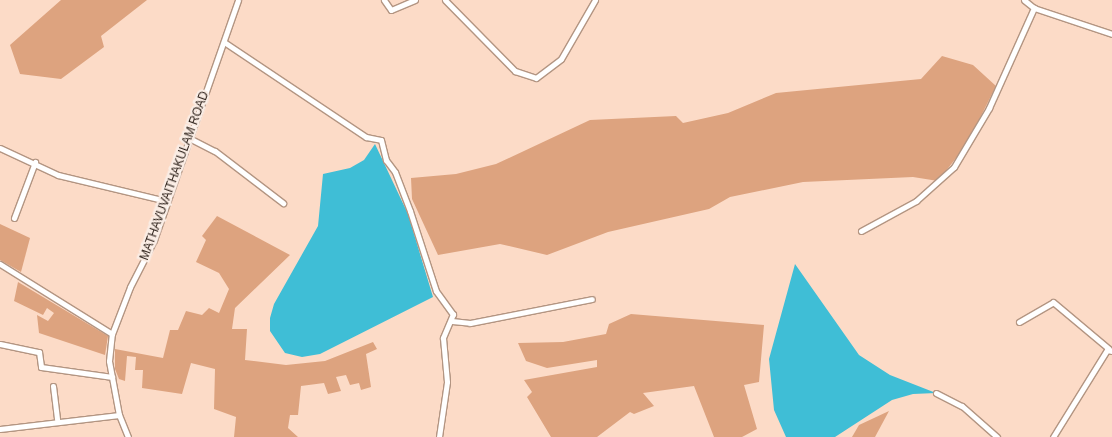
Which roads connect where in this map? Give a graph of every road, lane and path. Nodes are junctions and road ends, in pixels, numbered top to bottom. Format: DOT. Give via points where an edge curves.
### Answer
graph roads {
  1 [pos="238,0"];
  2 [pos="384,0"];
  3 [pos="415,0"];
  4 [pos="445,0"];
  5 [pos="595,0"];
  6 [pos="1024,0"];
  7 [pos="1034,8"];
  8 [pos="1112,34"];
  9 [pos="224,42"];
  10 [pos="189,138"];
  11 [pos="0,148"];
  12 [pos="35,162"];
  13 [pos="166,202"];
  14 [pos="283,204"];
  15 [pos="14,218"];
  16 [pos="861,231"];
  17 [pos="0,264"];
  18 [pos="592,299"];
  19 [pos="452,321"];
  20 [pos="1019,322"];
  21 [pos="112,334"];
  22 [pos="0,344"];
  23 [pos="1110,350"];
  24 [pos="112,377"];
  25 [pos="53,386"];
  26 [pos="936,393"];
  27 [pos="120,415"];
  28 [pos="57,420"];
  29 [pos="0,429"];
  30 [pos="128,437"];
  31 [pos="439,437"];
  32 [pos="997,437"];
  33 [pos="1053,437"];
  1 -- 9 [label="street, MATHAVUVAITHAKULAM ROAD"];
  2 -- 3 [label="street" via="391,10"];
  4 -- 5 [label="street" via="516,71 527,78 536,78 561,59"];
  6 -- 7 [label="street"];
  7 -- 8 [label="street"];
  7 -- 16 [label="street" via="989,108 954,167 916,201"];
  9 -- 10 [label="street, MATHAVUVAITHAKULAM ROAD"];
  9 -- 19 [label="street" via="366,137 381,140 386,160 395,172 410,211 436,291 453,314"];
  10 -- 13 [label="street, MATHAVUVAITHAKULAM ROAD"];
  10 -- 14 [label="street" via="215,151"];
  11 -- 12 [label="street"];
  12 -- 13 [label="street" via="58,176"];
  12 -- 15 [label="street"];
  13 -- 21 [label="street, MATHAVUVAITHAKULAM ROAD" via="154,240 130,287"];
  17 -- 21 [label="street"];
  18 -- 19 [label="street" via="470,323"];
  19 -- 31 [label="street" via="443,338 447,382"];
  20 -- 23 [label="street" via="1053,302"];
  21 -- 24 [label="street, MATHAVUVAITHAKULAM ROAD"];
  22 -- 24 [label="street" via="39,352 41,367"];
  23 -- 33 [label="street"];
  24 -- 27 [label="street, MATHAVUVAITHAKULAM ROAD"];
  25 -- 28 [label="street"];
  26 -- 32 [label="street" via="962,406"];
  27 -- 28 [label="street"];
  27 -- 30 [label="street, MATHAVUVAITHAKULAM ROAD"];
  28 -- 29 [label="street"];
}
